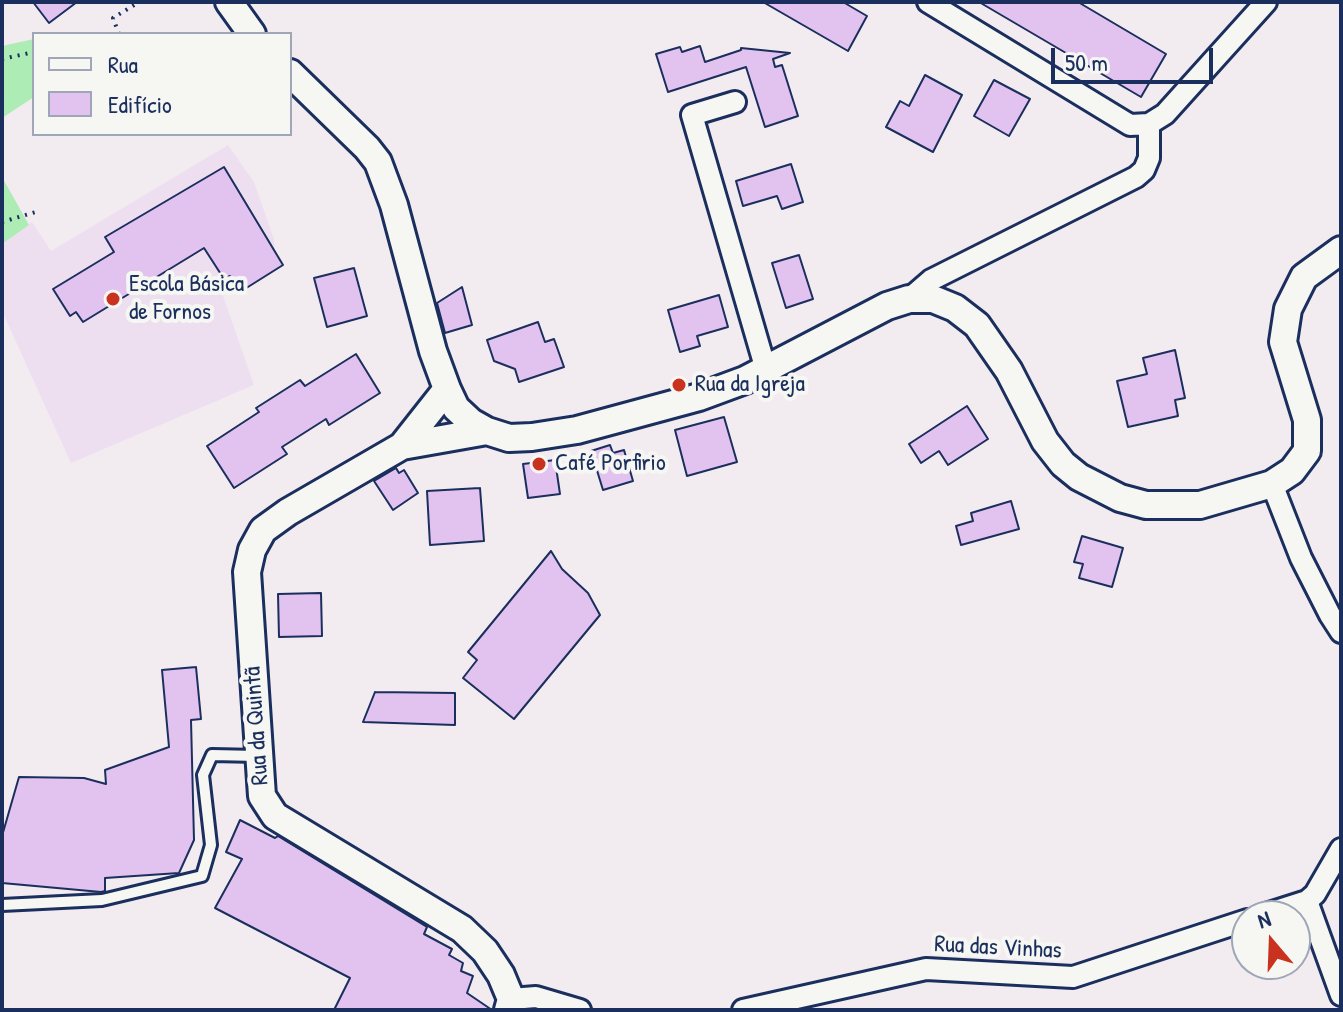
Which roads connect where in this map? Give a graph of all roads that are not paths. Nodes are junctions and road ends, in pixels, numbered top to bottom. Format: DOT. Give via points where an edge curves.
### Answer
graph roads {
  1 [pos="229,2"];
  2 [pos="928,2"];
  3 [pos="1266,2"];
  4 [pos="251,32"];
  5 [pos="292,75"];
  6 [pos="735,102"];
  7 [pos="1149,124"];
  8 [pos="1341,250"];
  9 [pos="909,299"];
  10 [pos="766,370"];
  11 [pos="447,389"];
  12 [pos="487,431"];
  13 [pos="402,446"];
  14 [pos="1272,484"];
  15 [pos="1341,632"];
  16 [pos="258,756"];
  17 [pos="1341,849"];
  18 [pos="1308,900"];
  19 [pos="2,905"];
  20 [pos="1311,912"];
  21 [pos="1231,925"];
  22 [pos="1341,995"];
  23 [pos="510,1004"];
  24 [pos="580,1010"];
  25 [pos="743,1010"];
  1 -- 4 [label="main road"];
  2 -- 7 [label="street" via="1130,125"];
  3 -- 7 [label="street" via="1165,114"];
  5 -- 11 [label="main road" via="378,162"];
  6 -- 10 [label="street" via="692,115"];
  7 -- 9 [label="street" via="1149,158 1136,177 931,280"];
  8 -- 14 [label="main road" via="1304,277 1288,309 1283,342 1307,420 1307,451 1292,471"];
  9 -- 10 [label="main road"];
  9 -- 14 [label="main road" via="933,299 977,325 1009,371 1045,441 1063,464 1095,487 1146,505 1169,506 1200,505"];
  10 -- 12 [label="main road" via="699,397 577,430 509,438"];
  11 -- 12 [label="main road" via="456,408"];
  11 -- 13 [label="main road, Rua da Quintã"];
  12 -- 13 [label="main road, Rua da Quintã"];
  13 -- 16 [label="main road, Rua da Quintã" via="288,512 263,530 252,550 247,572"];
  14 -- 15 [label="street" via="1301,558"];
  16 -- 19 [label="lane" via="212,755 203,775 211,845 202,876 102,900"];
  16 -- 23 [label="main road, Rua da Quintã" via="262,796 275,816 462,929 501,975"];
  17 -- 18 [label="street"];
  20 -- 22 [label="street"];
  21 -- 25 [label="street, Rua das Vinhas" via="1073,977 926,969"];
  23 -- 24 [label="street" via="536,997"];
}
